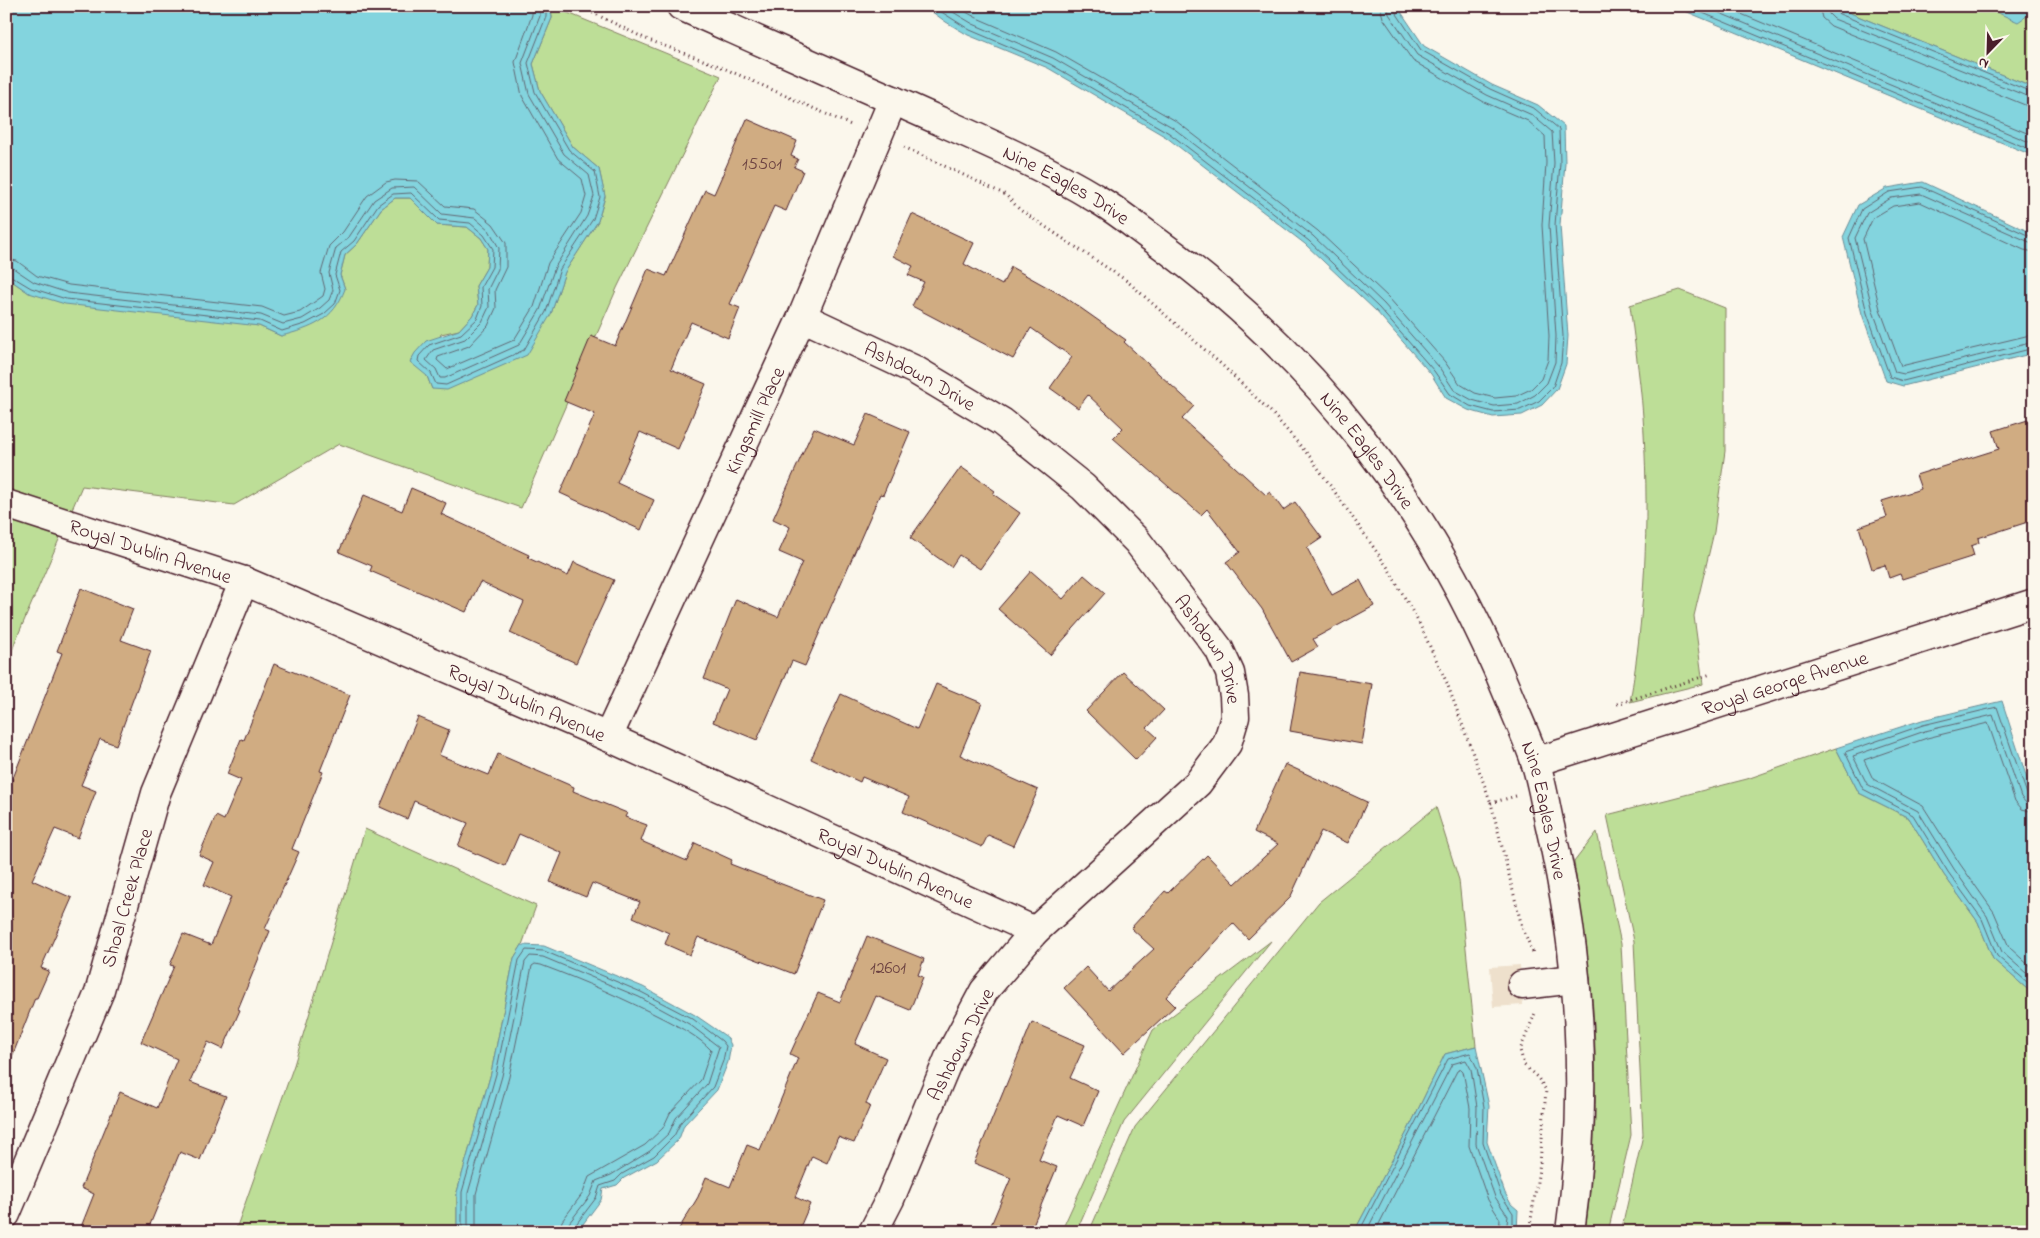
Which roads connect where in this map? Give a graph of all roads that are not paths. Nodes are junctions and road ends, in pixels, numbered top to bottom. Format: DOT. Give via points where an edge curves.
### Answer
graph roads {
  1 [pos="681,6"];
  2 [pos="892,100"];
  3 [pos="802,317"];
  4 [pos="6,504"];
  5 [pos="244,581"];
  6 [pos="2034,603"];
  7 [pos="608,737"];
  8 [pos="1535,762"];
  9 [pos="1035,931"];
  10 [pos="1575,979"];
  11 [pos="1522,985"];
  12 [pos="6,1214"];
  13 [pos="873,1232"];
  14 [pos="1570,1232"];
  1 -- 2 [label="street, Nine Eagles Drive"];
  2 -- 3 [label="street, Kingsmill Place"];
  2 -- 8 [label="street, Nine Eagles Drive" via="1025,158 1100,200 1224,293 1282,347 1387,470 1429,532 1486,641"];
  3 -- 7 [label="street, Kingsmill Place"];
  3 -- 9 [label="street, Ashdown Drive" via="915,370 1002,422 1083,487 1137,541 1220,649 1230,673 1234,703 1227,744 1198,783"];
  4 -- 5 [label="street, Royal Dublin Avenue"];
  5 -- 7 [label="street, Royal Dublin Avenue"];
  5 -- 12 [label="street, Shoal Creek Place" via="156,793 99,993"];
  6 -- 8 [label="street, Royal George Avenue"];
  7 -- 9 [label="street, Royal Dublin Avenue"];
  8 -- 10 [label="street, Nine Eagles Drive" via="1560,867"];
  9 -- 13 [label="street, Ashdown Drive" via="984,991 951,1053"];
  10 -- 11 [label="street"];
  10 -- 14 [label="street, Nine Eagles Drive" via="1580,1045 1580,1112 1577,1182"];
}
